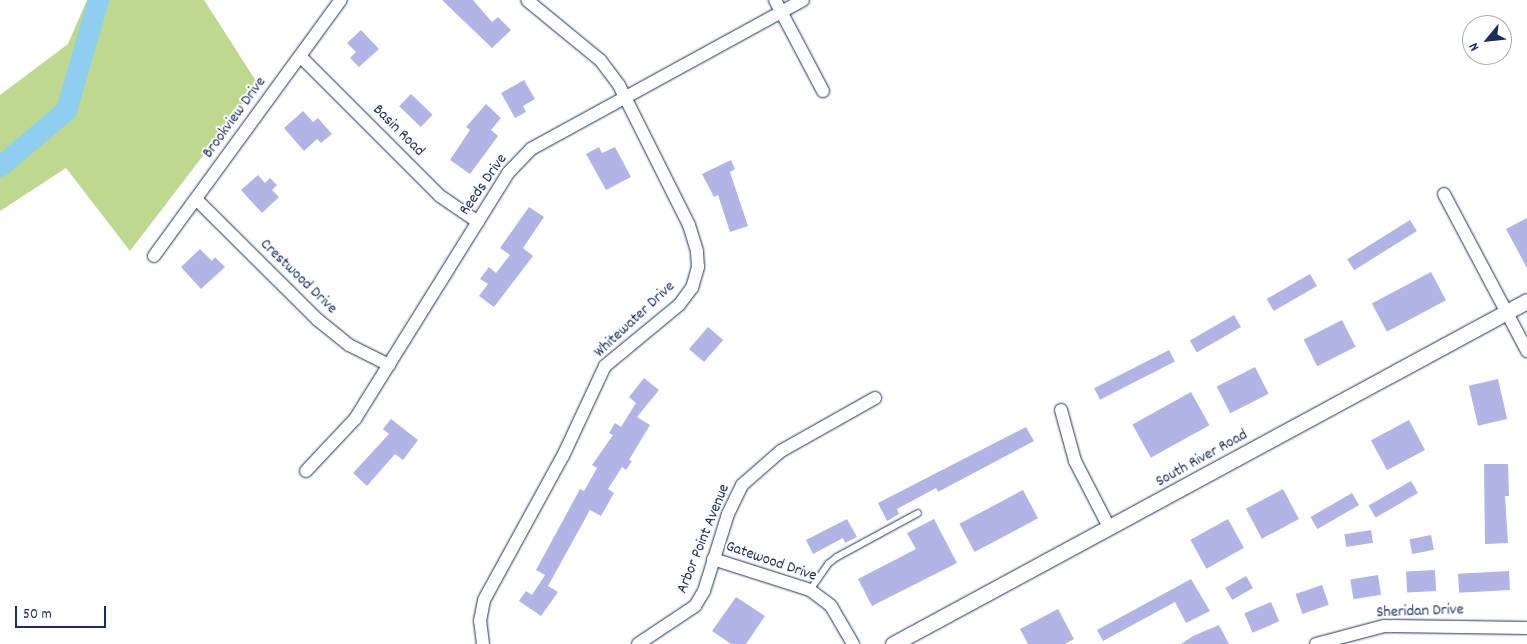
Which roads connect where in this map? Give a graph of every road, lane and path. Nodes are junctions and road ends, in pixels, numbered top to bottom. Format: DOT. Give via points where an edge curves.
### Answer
graph roads {
  1 [pos="342,0"];
  2 [pos="527,0"];
  3 [pos="775,0"];
  4 [pos="803,0"];
  5 [pos="782,14"];
  6 [pos="300,56"];
  7 [pos="823,91"];
  8 [pos="626,99"];
  9 [pos="1444,194"];
  10 [pos="196,199"];
  11 [pos="478,222"];
  12 [pos="154,256"];
  13 [pos="1527,302"];
  14 [pos="1509,311"];
  15 [pos="1527,351"];
  16 [pos="389,365"];
  17 [pos="875,398"];
  18 [pos="1060,410"];
  19 [pos="306,470"];
  20 [pos="918,513"];
  21 [pos="1110,529"];
  22 [pos="713,559"];
  23 [pos="810,590"];
  24 [pos="1527,628"];
  25 [pos="483,644"];
  26 [pos="638,644"];
  27 [pos="854,644"];
  28 [pos="893,644"];
  29 [pos="1316,644"];
  1 -- 6 [label="street, Brookview Drive"];
  2 -- 8 [label="street" via="600,60"];
  3 -- 5 [label="street"];
  4 -- 5 [label="street, Reeds Drive"];
  5 -- 7 [label="street"];
  5 -- 8 [label="street, Reeds Drive"];
  6 -- 10 [label="street, Brookview Drive"];
  6 -- 11 [label="street, Basin Road" via="440,196"];
  8 -- 11 [label="street, Reeds Drive" via="531,149 508,173"];
  8 -- 25 [label="street, Whitewater Drive" via="690,225 698,267 692,288 679,306 605,366 563,456 484,600 480,621"];
  9 -- 14 [label="street"];
  10 -- 12 [label="street, Brookview Drive"];
  10 -- 16 [label="street, Crestwood Drive" via="318,320 349,345"];
  11 -- 16 [label="street, Reeds Drive"];
  13 -- 14 [label="street, South River Road"];
  14 -- 15 [label="street"];
  14 -- 21 [label="street, South River Road"];
  16 -- 19 [label="street, Reeds Drive" via="355,419"];
  17 -- 22 [label="street, Arbor Point Avenue" via="781,451 742,485"];
  18 -- 21 [label="street" via="1075,461"];
  20 -- 23 [label="lane" via="837,557 828,564"];
  21 -- 28 [label="street, South River Road"];
  22 -- 23 [label="street, Gatewood Drive"];
  22 -- 26 [label="street, Arbor Point Avenue" via="704,591 695,606"];
  23 -- 27 [label="street, Gatewood Drive" via="832,606"];
  24 -- 29 [label="street, Sheridan Drive" via="1384,626"];
}
